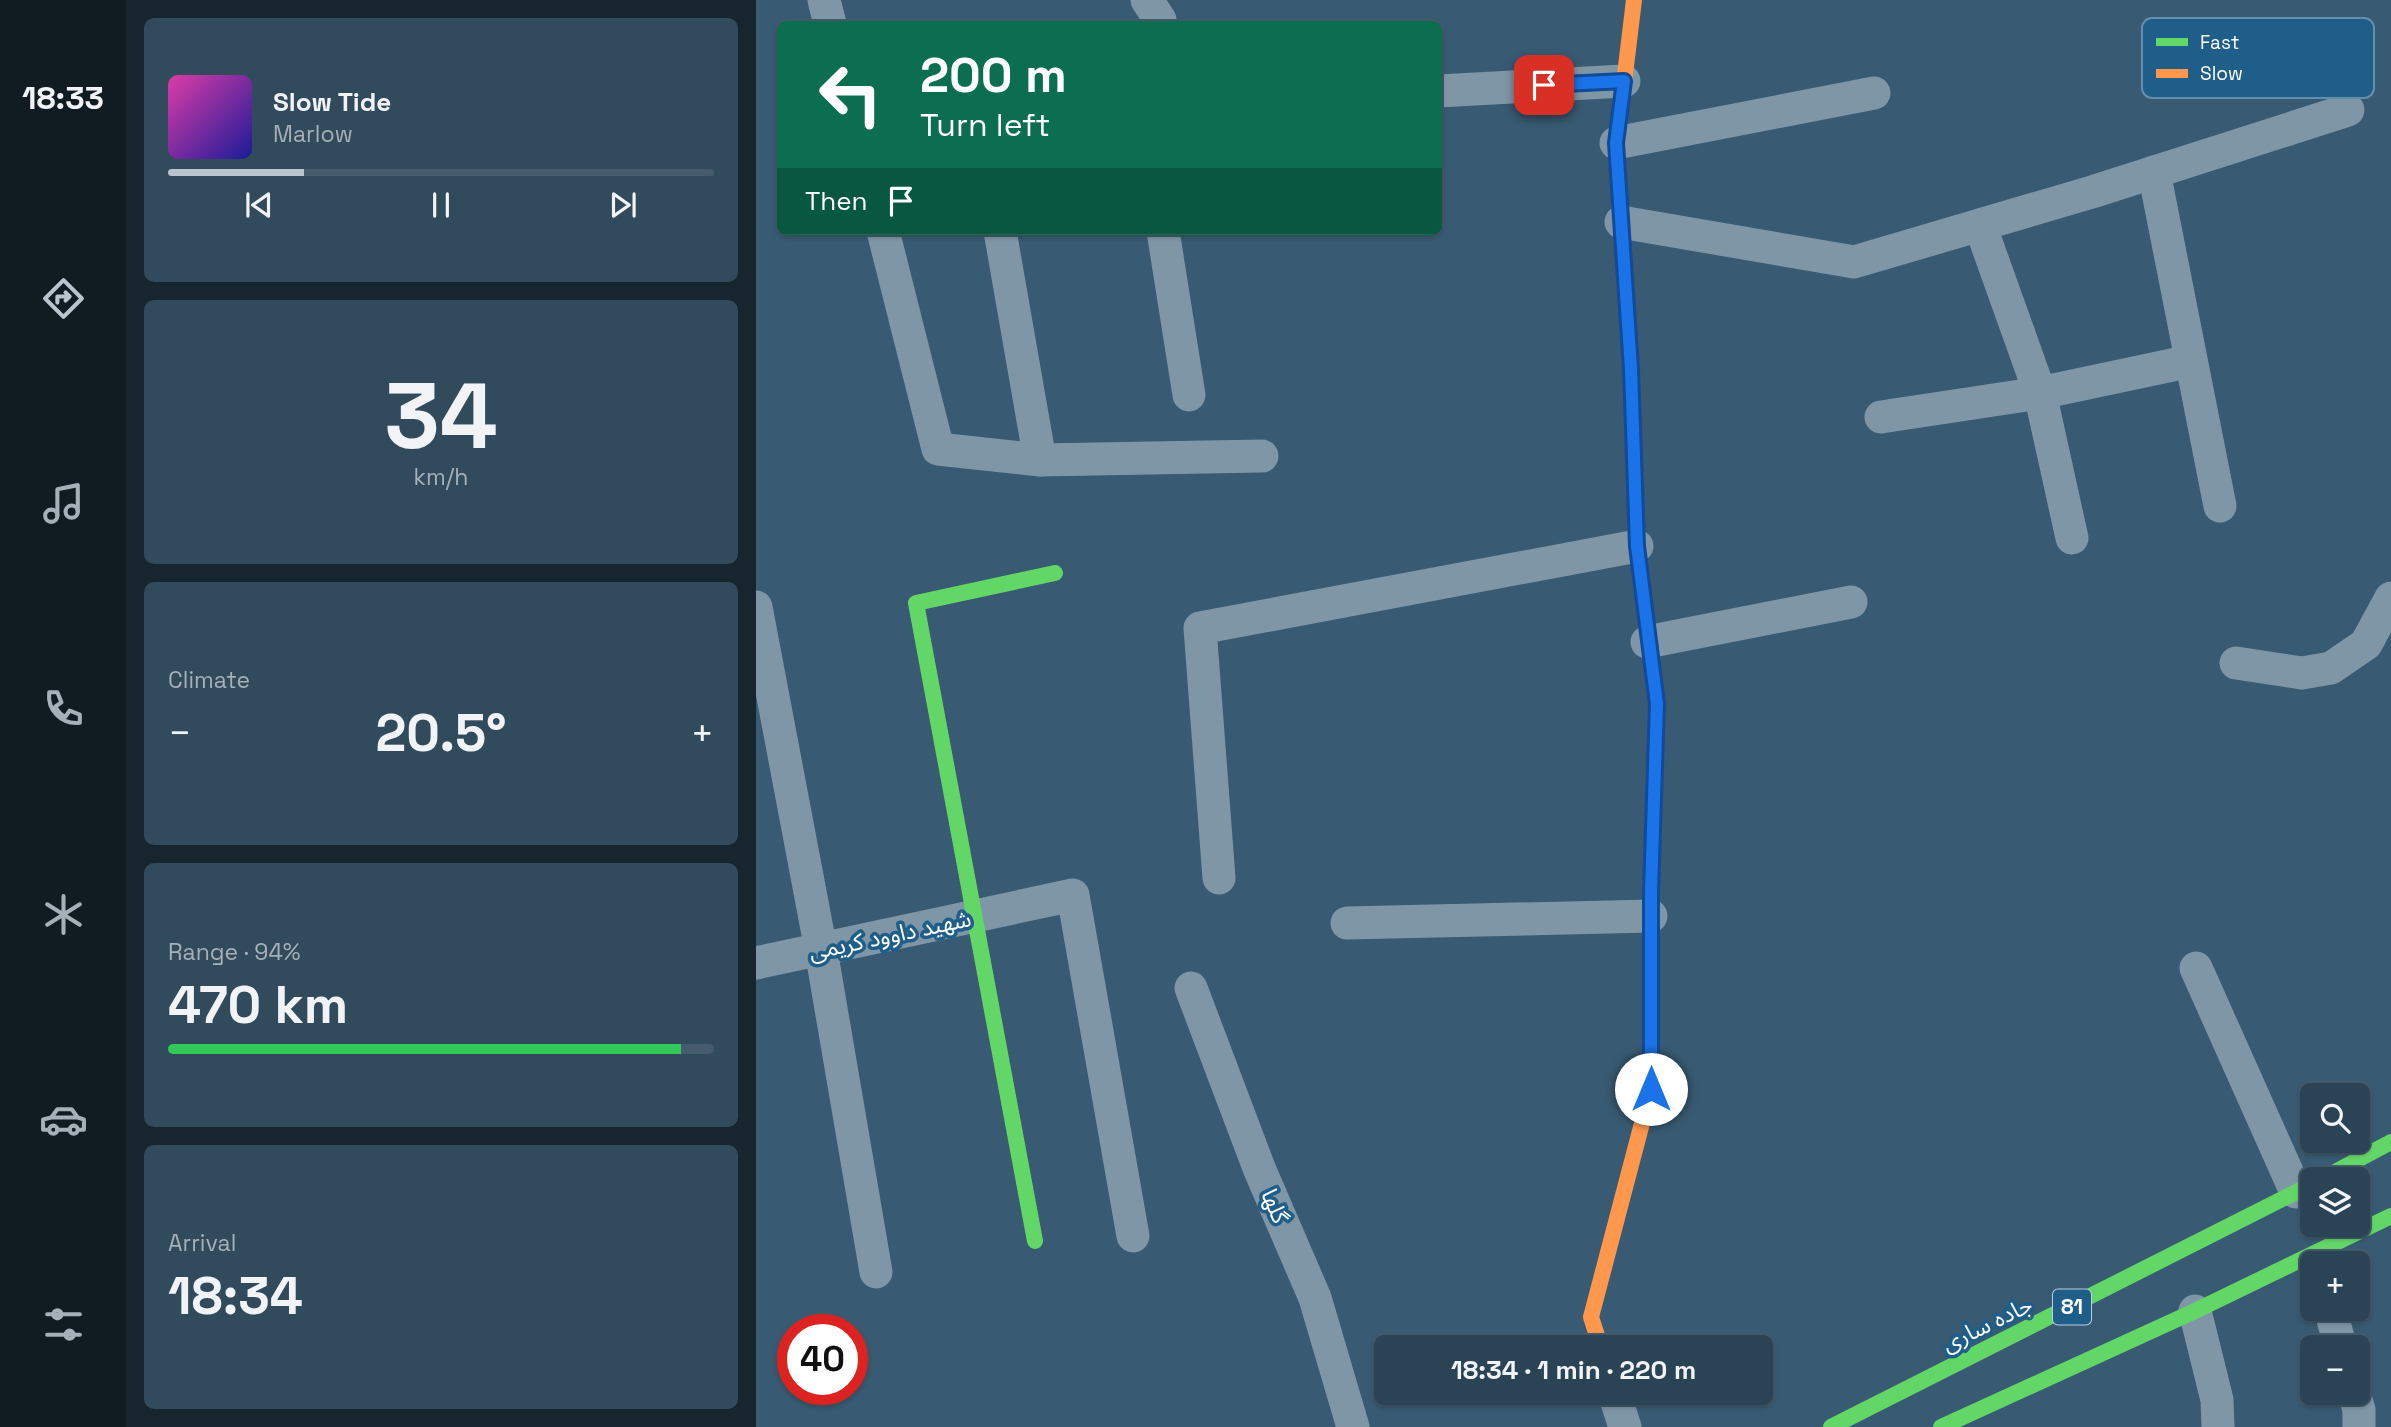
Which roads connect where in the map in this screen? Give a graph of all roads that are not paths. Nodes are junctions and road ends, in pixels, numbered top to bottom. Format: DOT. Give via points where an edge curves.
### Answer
graph roads {
  1 [pos="824,0"];
  2 [pos="1634,0"];
  3 [pos="829,21"];
  4 [pos="1624,81"];
  5 [pos="1442,91"];
  6 [pos="1874,93"];
  7 [pos="2348,110"];
  8 [pos="1616,143"];
  9 [pos="2154,172"];
  10 [pos="1621,222"];
  11 [pos="1980,225"];
  12 [pos="884,235"];
  13 [pos="1001,235"];
  14 [pos="1164,235"];
  15 [pos="2191,360"];
  16 [pos="2040,393"];
  17 [pos="1189,395"];
  18 [pos="1881,417"];
  19 [pos="1262,456"];
  20 [pos="1040,460"];
  21 [pos="2220,506"];
  22 [pos="2072,538"];
  23 [pos="1637,546"];
  24 [pos="1055,573"];
  25 [pos="2391,598"];
  26 [pos="1851,603"];
  27 [pos="756,607"];
  28 [pos="1647,642"];
  29 [pos="2236,663"];
  30 [pos="1219,878"];
  31 [pos="1651,916"];
  32 [pos="976,917"];
  33 [pos="1347,923"];
  34 [pos="821,950"];
  35 [pos="756,963"];
  36 [pos="2196,968"];
  37 [pos="1191,988"];
  38 [pos="2391,1142"];
  39 [pos="2343,1167"];
  40 [pos="2300,1168"];
  41 [pos="2300,1190"];
  42 [pos="2391,1216"];
  43 [pos="1133,1236"];
  44 [pos="1035,1241"];
  45 [pos="2327,1251"];
  46 [pos="2300,1264"];
  47 [pos="876,1272"];
  48 [pos="2195,1311"];
  49 [pos="1597,1335"];
  50 [pos="1619,1405"];
  51 [pos="2358,1405"];
  52 [pos="1999,1415"];
  53 [pos="1353,1427"];
  54 [pos="1625,1427"];
  55 [pos="1830,1427"];
  56 [pos="1941,1427"];
  57 [pos="2218,1427"];
  58 [pos="2359,1427"];
  1 -- 3 [label="street"];
  2 -- 4 [label="main road"];
  4 -- 5 [label="street"];
  4 -- 8 [label="main road"];
  6 -- 8 [label="street"];
  7 -- 9 [label="street"];
  8 -- 10 [label="main road"];
  9 -- 11 [label="street"];
  9 -- 15 [label="street"];
  10 -- 11 [label="street" via="1854,262"];
  10 -- 23 [label="main road"];
  11 -- 16 [label="street"];
  12 -- 20 [label="street" via="938,449"];
  13 -- 20 [label="street"];
  14 -- 17 [label="street"];
  15 -- 16 [label="street"];
  15 -- 21 [label="street"];
  16 -- 18 [label="street"];
  16 -- 22 [label="street"];
  19 -- 20 [label="street"];
  23 -- 28 [label="main road"];
  23 -- 30 [label="street" via="1200,628"];
  24 -- 32 [label="main road" via="916,603"];
  25 -- 29 [label="street" via="2366,644 2331,668 2302,673"];
  26 -- 28 [label="street"];
  27 -- 34 [label="street"];
  28 -- 31 [label="main road" via="1657,704"];
  31 -- 33 [label="street"];
  31 -- 49 [label="main road" via="1651,1089 1591,1317"];
  32 -- 34 [label="street, شهید داوود کریمی"];
  32 -- 43 [label="street, شهید داوود کریمی" via="1073,895"];
  32 -- 44 [label="main road"];
  34 -- 35 [label="street, شهید داوود کریمی"];
  34 -- 47 [label="street"];
  36 -- 40 [label="street"];
  37 -- 53 [label="street, گلها" via="1259,1168 1315,1298"];
  38 -- 39 [label="main road, جاده ساری / 81"];
  41 -- 55 [label="main road, جاده ساری / 81"];
  42 -- 45 [label="main road, 81"];
  46 -- 48 [label="main road, 81"];
  48 -- 52 [label="main road, 81"];
  48 -- 57 [label="street" via="2217,1400"];
  50 -- 54 [label="street"];
  51 -- 58 [label="street"];
  52 -- 56 [label="main road, 81"];
}
